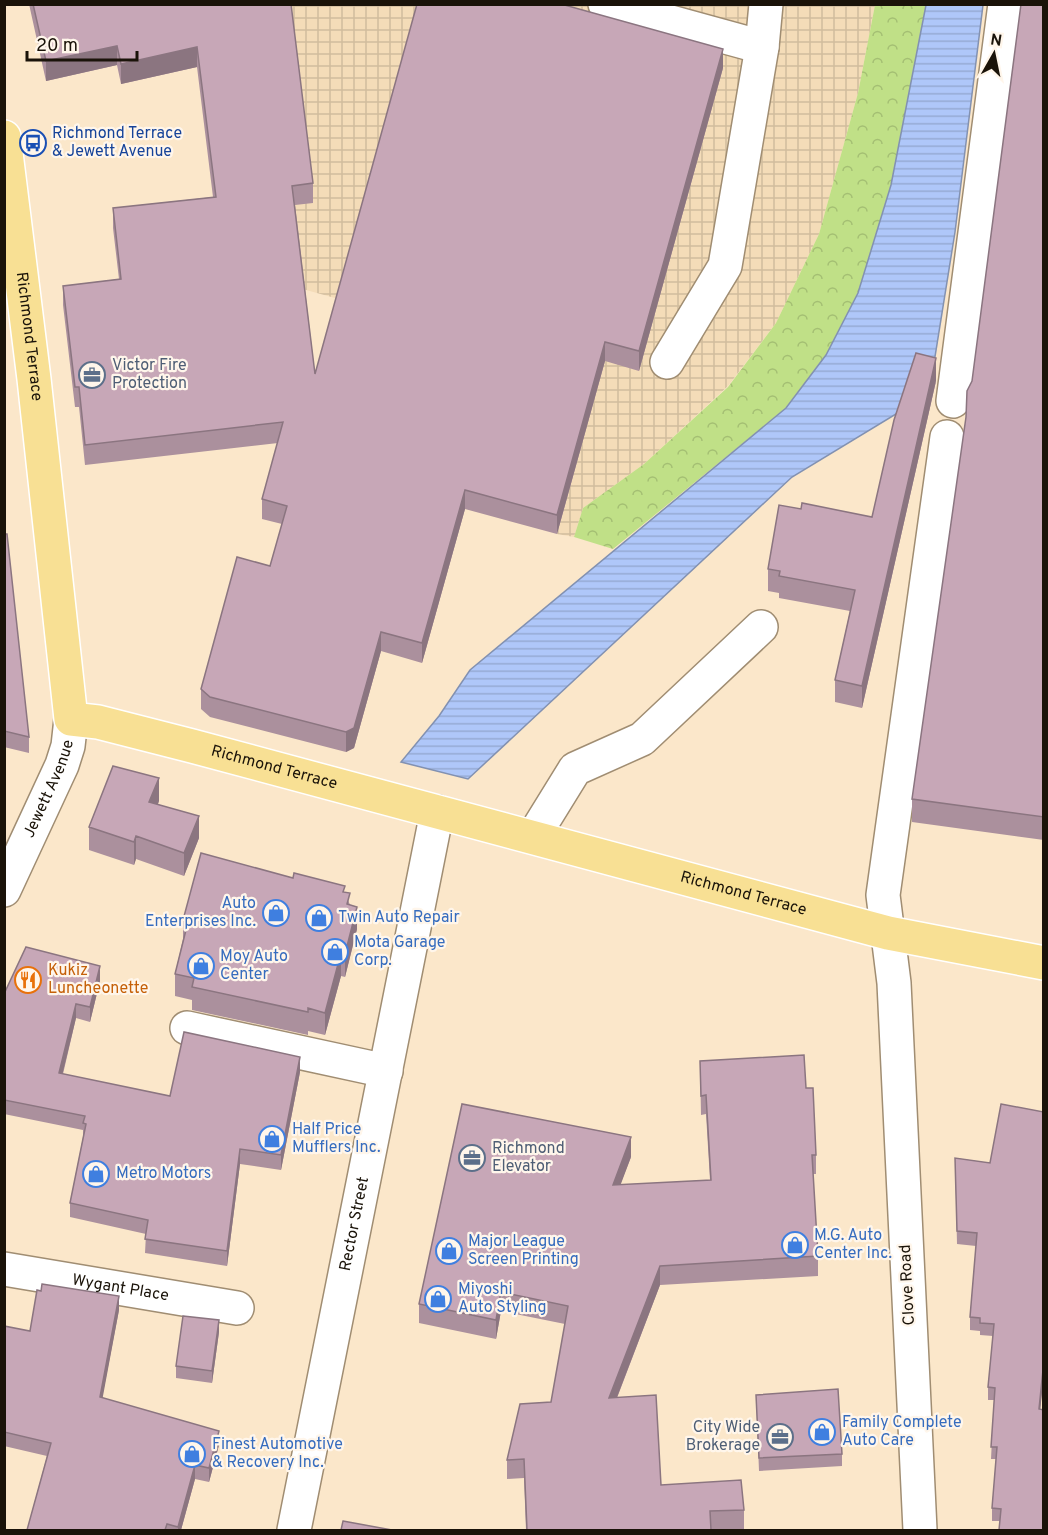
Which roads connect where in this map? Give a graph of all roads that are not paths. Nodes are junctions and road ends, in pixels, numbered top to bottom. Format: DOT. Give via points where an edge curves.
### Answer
graph roads {
  1 [pos="605,4"];
  2 [pos="766,4"];
  3 [pos="1005,4"];
  4 [pos="762,47"];
  5 [pos="4,137"];
  6 [pos="667,362"];
  7 [pos="953,401"];
  8 [pos="947,437"];
  9 [pos="761,627"];
  10 [pos="71,719"];
  11 [pos="437,812"];
  12 [pos="534,837"];
  13 [pos="8,876"];
  14 [pos="888,933"];
  15 [pos="1044,963"];
  16 [pos="187,1028"];
  17 [pos="386,1071"];
  18 [pos="4,1269"];
  19 [pos="237,1308"];
  20 [pos="294,1530"];
  21 [pos="920,1530"];
  1 -- 4 [label="street"];
  2 -- 4 [label="street"];
  3 -- 7 [label="street"];
  4 -- 6 [label="street" via="725,266"];
  5 -- 10 [label="main road, Richmond Terrace"];
  8 -- 14 [label="street, Clove Road" via="883,895"];
  9 -- 12 [label="street" via="642,739 575,769"];
  10 -- 11 [label="main road, Richmond Terrace" via="125,728"];
  10 -- 13 [label="street, Jewett Avenue" via="62,765"];
  11 -- 12 [label="main road, Richmond Terrace"];
  11 -- 17 [label="street, Rector Street"];
  12 -- 14 [label="main road, Richmond Terrace"];
  14 -- 15 [label="main road, Richmond Terrace"];
  14 -- 21 [label="street, Clove Road" via="894,983"];
  16 -- 17 [label="street"];
  17 -- 20 [label="street, Rector Street"];
  18 -- 19 [label="street, Wygant Place"];
}
